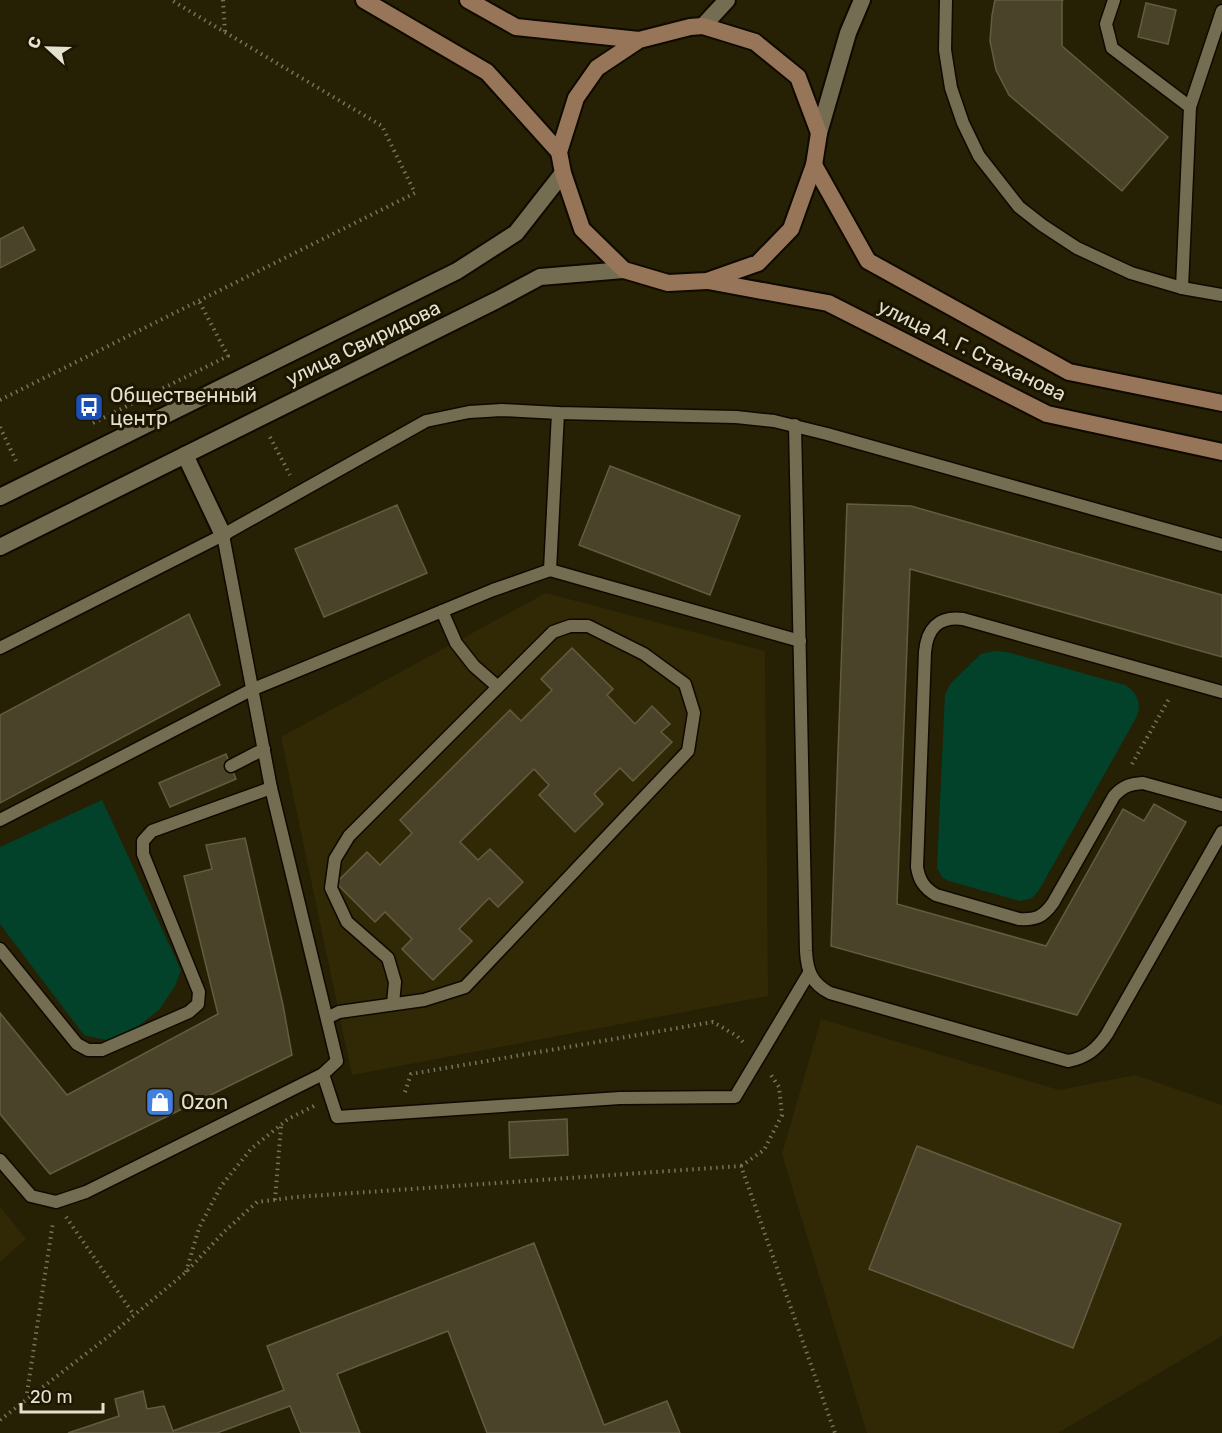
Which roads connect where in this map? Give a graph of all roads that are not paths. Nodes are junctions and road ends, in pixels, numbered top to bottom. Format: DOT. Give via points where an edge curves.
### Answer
graph roads {
  1 [pos="364,0"];
  2 [pos="468,0"];
  3 [pos="727,0"];
  4 [pos="862,0"];
  5 [pos="946,0"];
  6 [pos="1114,0"];
  7 [pos="1222,11"];
  8 [pos="703,26"];
  9 [pos="639,40"];
  10 [pos="1190,107"];
  11 [pos="819,133"];
  12 [pos="559,152"];
  13 [pos="814,165"];
  14 [pos="563,173"];
  15 [pos="624,270"];
  16 [pos="707,281"];
  17 [pos="1182,288"];
  18 [pos="1222,295"];
  19 [pos="1222,403"];
  20 [pos="558,413"];
  21 [pos="795,425"];
  22 [pos="1222,452"];
  23 [pos="186,455"];
  24 [pos="0,497"];
  25 [pos="223,535"];
  26 [pos="1222,545"];
  27 [pos="0,547"];
  28 [pos="550,570"];
  29 [pos="442,611"];
  30 [pos="800,641"];
  31 [pos="0,648"];
  32 [pos="498,687"];
  33 [pos="251,690"];
  34 [pos="1222,692"];
  35 [pos="264,749"];
  36 [pos="231,766"];
  37 [pos="271,788"];
  38 [pos="1222,805"];
  39 [pos="0,820"];
  40 [pos="1222,832"];
  41 [pos="0,949"];
  42 [pos="809,973"];
  43 [pos="393,1004"];
  44 [pos="327,1018"];
  45 [pos="322,1074"];
  46 [pos="0,1160"];
  1 -- 12 [label="main road" via="487,72"];
  2 -- 9 [label="main road" via="516,27"];
  3 -- 8 [label="street"];
  4 -- 11 [label="street" via="848,33"];
  5 -- 17 [label="lane" via="945,50 951,88 963,123 979,156 1019,207 1077,248 1131,273"];
  6 -- 10 [label="lane" via="1106,24 1112,48"];
  7 -- 10 [label="lane"];
  8 -- 9 [label="main road"];
  8 -- 11 [label="main road" via="755,42 798,76"];
  9 -- 12 [label="main road" via="597,68 586,83 576,98"];
  10 -- 17 [label="lane"];
  11 -- 13 [label="main road"];
  12 -- 14 [label="main road"];
  13 -- 16 [label="main road" via="791,229 758,262"];
  13 -- 19 [label="main road, улица А. Г. Стаханова" via="868,261 1069,372"];
  14 -- 15 [label="main road" via="582,229"];
  14 -- 24 [label="street, улица Свиридова" via="516,233 456,271"];
  15 -- 16 [label="main road" via="668,283"];
  15 -- 23 [label="street, улица Свиридова" via="540,277"];
  16 -- 22 [label="main road, улица А. Г. Стаханова" via="828,303 1047,414"];
  17 -- 18 [label="lane"];
  20 -- 21 [label="lane" via="735,417"];
  20 -- 25 [label="lane" via="502,410 426,421"];
  20 -- 28 [label="lane"];
  21 -- 26 [label="lane"];
  21 -- 30 [label="lane"];
  23 -- 25 [label="street"];
  23 -- 27 [label="street, улица Свиридова"];
  25 -- 31 [label="lane"];
  25 -- 33 [label="lane"];
  28 -- 29 [label="lane"];
  28 -- 30 [label="lane"];
  29 -- 32 [label="lane" via="456,643"];
  29 -- 33 [label="lane"];
  30 -- 42 [label="lane"];
  32 -- 43 [label="lane" via="349,836 335,859 331,888 348,922 388,958 395,982"];
  32 -- 43 [label="lane" via="553,632 570,626 588,626 644,654 685,684 694,712 688,751 465,987 424,1000"];
  33 -- 35 [label="lane"];
  33 -- 39 [label="lane"];
  34 -- 38 [label="lane" via="963,619 941,621 928,635 925,652 919,877 928,891 936,895 1030,920 1046,912 1053,903 1120,789 1143,783"];
  35 -- 36 [label="lane"];
  35 -- 37 [label="lane"];
  37 -- 41 [label="lane" via="152,831 143,841 142,854 199,992 198,1004 189,1012 102,1050 88,1050 77,1044"];
  37 -- 44 [label="lane"];
  40 -- 42 [label="lane" via="1107,1034 1099,1046 1077,1059 1068,1061 830,993 815,983"];
  42 -- 45 [label="lane" via="735,1097 620,1098 338,1117"];
  43 -- 44 [label="lane" via="339,1012"];
  44 -- 45 [label="lane" via="338,1061"];
  45 -- 46 [label="lane" via="86,1192 56,1202 32,1196"];
}
